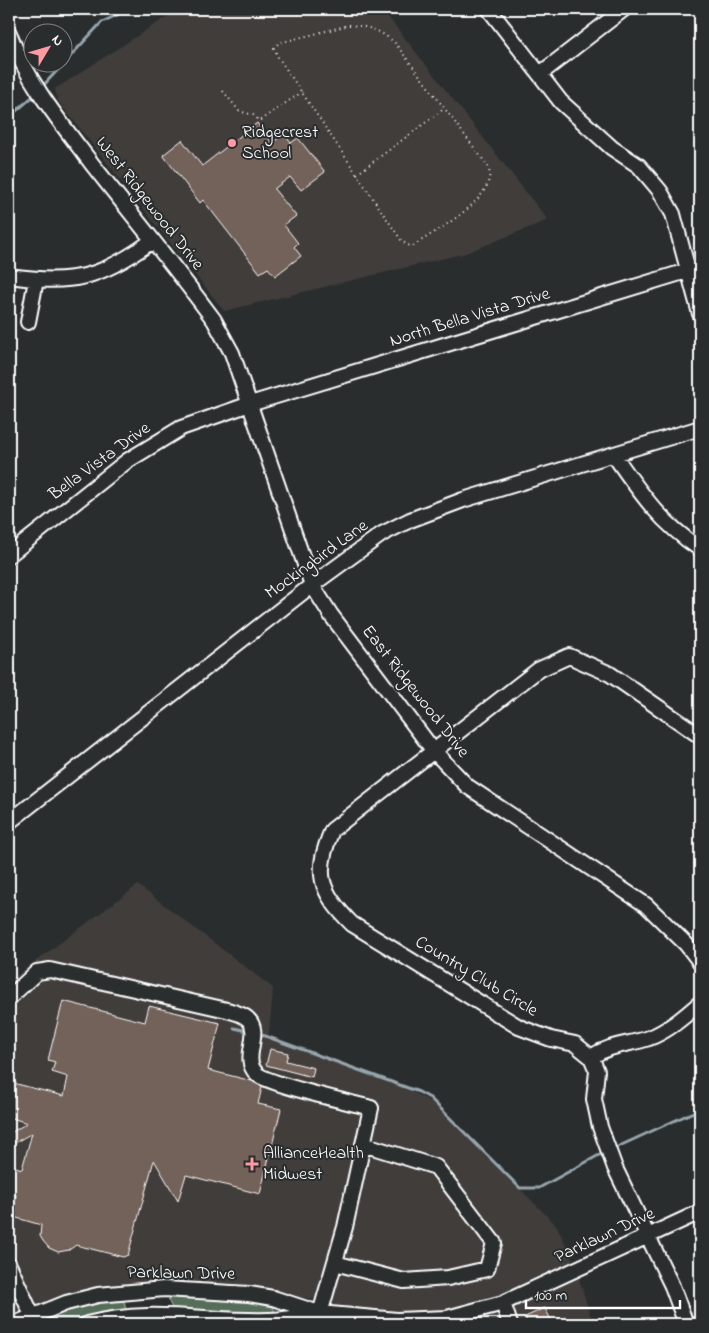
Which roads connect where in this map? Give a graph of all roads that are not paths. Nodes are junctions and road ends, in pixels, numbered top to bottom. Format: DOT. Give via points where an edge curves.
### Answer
graph roads {
  1 [pos="489,9"];
  2 [pos="624,9"];
  3 [pos="9,33"];
  4 [pos="540,74"];
  5 [pos="152,241"];
  6 [pos="694,270"];
  7 [pos="9,276"];
  8 [pos="36,280"];
  9 [pos="700,314"];
  10 [pos="28,322"];
  11 [pos="250,404"];
  12 [pos="700,428"];
  13 [pos="614,455"];
  14 [pos="700,549"];
  15 [pos="9,555"];
  16 [pos="312,585"];
  17 [pos="700,736"];
  18 [pos="433,750"];
  19 [pos="9,822"];
  20 [pos="700,962"];
  21 [pos="9,998"];
  22 [pos="700,1004"];
  23 [pos="591,1057"];
  24 [pos="363,1144"];
  25 [pos="700,1212"];
  26 [pos="648,1237"];
  27 [pos="335,1263"];
  28 [pos="9,1265"];
  29 [pos="503,1303"];
  30 [pos="160,1319"];
  31 [pos="318,1319"];
  32 [pos="35,1320"];
  33 [pos="14,1324"];
  34 [pos="87,1324"];
  35 [pos="510,1324"];
  36 [pos="686,1324"];
  1 -- 4 [label="street"];
  2 -- 4 [label="street"];
  3 -- 5 [label="street, West Ridgewood Drive" via="32,81"];
  4 -- 6 [label="street" via="583,125 639,166 660,191 673,214"];
  5 -- 8 [label="street" via="102,272 77,278"];
  5 -- 11 [label="street, West Ridgewood Drive" via="214,320 232,353"];
  6 -- 9 [label="street"];
  6 -- 11 [label="street, North Bella Vista Drive"];
  7 -- 8 [label="street"];
  8 -- 10 [label="street"];
  11 -- 15 [label="street, Bella Vista Drive" via="181,428 127,461"];
  11 -- 16 [label="street, East Ridgewood Drive"];
  12 -- 13 [label="street, Mockingbird Lane"];
  13 -- 14 [label="street" via="644,498 675,532"];
  13 -- 16 [label="street, Mockingbird Lane" via="463,500 410,520 382,534"];
  16 -- 18 [label="street, East Ridgewood Drive"];
  16 -- 19 [label="street, Mockingbird Lane"];
  17 -- 18 [label="street, Country Club Circle" via="610,674 569,656 538,670"];
  18 -- 20 [label="street, East Ridgewood Drive" via="467,786 646,905"];
  18 -- 23 [label="street, Country Club Circle" via="332,830 320,870 325,892 352,924 510,1022 551,1039 575,1044"];
  21 -- 24 [label="street" via="37,972 50,970 227,1010 247,1018 254,1030 250,1058 257,1074 371,1108"];
  22 -- 23 [label="street" via="650,1038 606,1048"];
  23 -- 26 [label="street" via="597,1071 594,1099 600,1127 615,1168"];
  24 -- 27 [label="street"];
  24 -- 27 [label="street" via="436,1166 494,1243 487,1269 448,1278 404,1281"];
  25 -- 26 [label="street, Parklawn Drive"];
  26 -- 29 [label="street, Parklawn Drive"];
  26 -- 36 [label="street"];
  27 -- 31 [label="street"];
  28 -- 32 [label="street"];
  29 -- 31 [label="street, Parklawn Drive" via="447,1318"];
  29 -- 35 [label="street"];
  30 -- 31 [label="street, Parklawn Drive"];
  30 -- 34 [label="street, Parklawn Drive" via="116,1318"];
  31 -- 32 [label="street, Parklawn Drive" via="273,1298 164,1289 98,1295 66,1302"];
  32 -- 33 [label="street, Parklawn Drive"];
}
